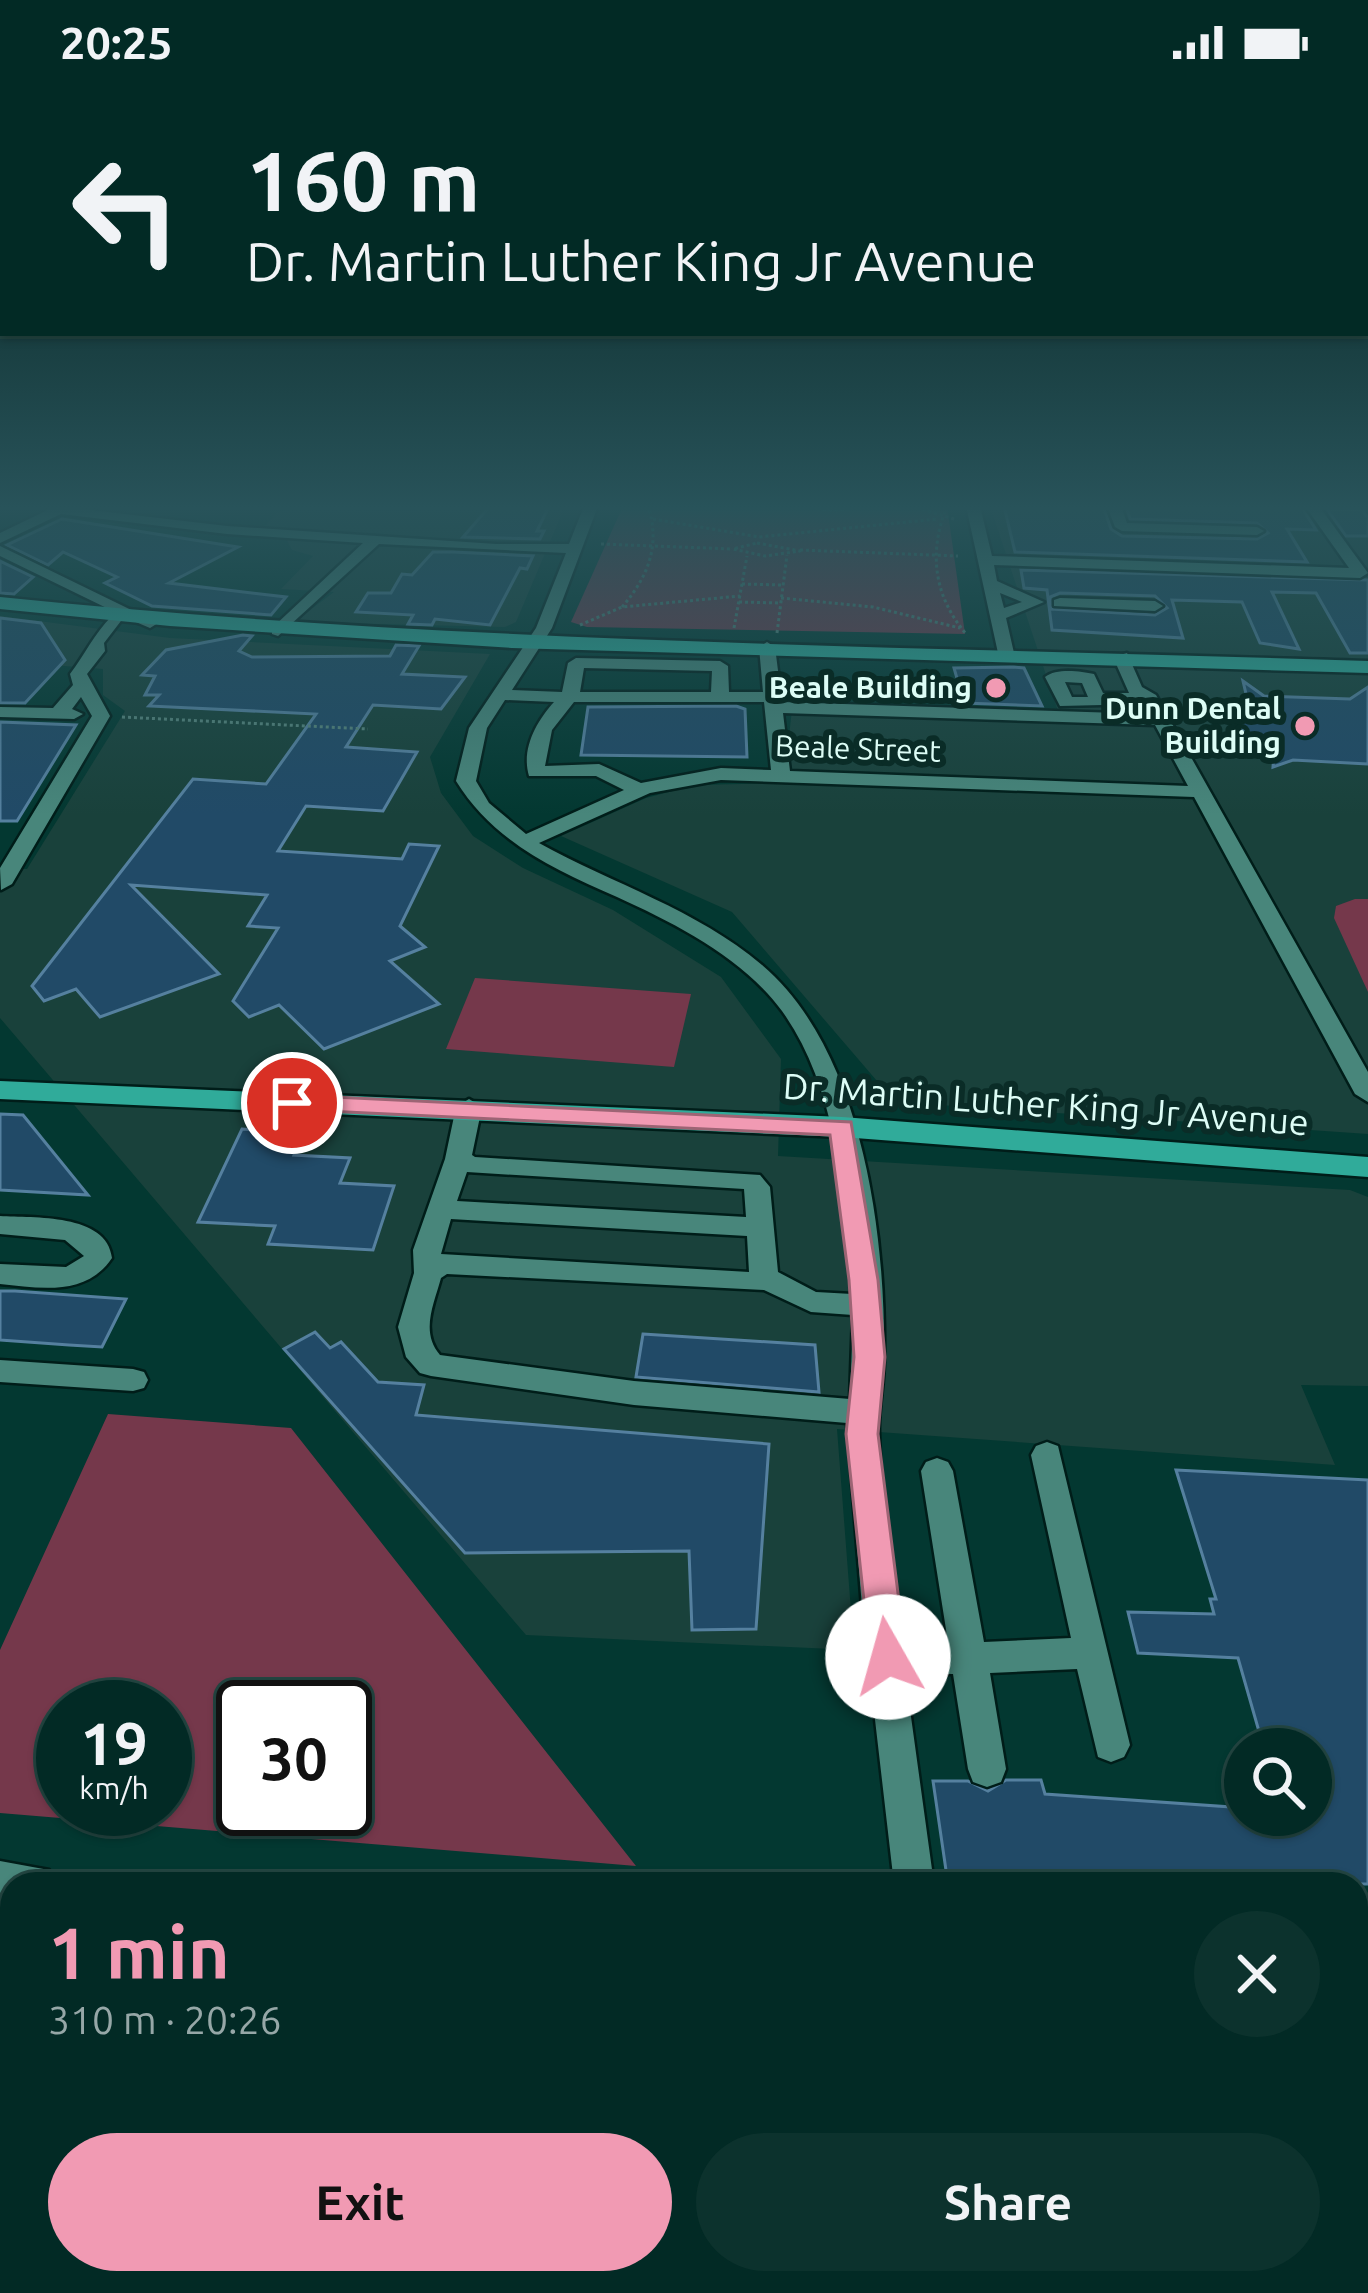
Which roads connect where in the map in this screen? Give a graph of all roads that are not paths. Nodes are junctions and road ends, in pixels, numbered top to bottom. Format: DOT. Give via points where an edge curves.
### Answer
graph roads {
  1 [pos="49,609"];
  2 [pos="127,609"];
  3 [pos="301,609"];
  4 [pos="549,609"];
  5 [pos="996,609"];
  6 [pos="1023,609"];
  7 [pos="997,616"];
  8 [pos="118,619"];
  9 [pos="160,624"];
  10 [pos="278,631"];
  11 [pos="772,640"];
  12 [pos="535,641"];
  13 [pos="97,651"];
  14 [pos="1006,653"];
  15 [pos="1130,657"];
  16 [pos="1368,667"];
  17 [pos="82,685"];
  18 [pos="496,695"];
  19 [pos="570,697"];
  20 [pos="720,697"];
  21 [pos="1148,697"];
  22 [pos="1096,698"];
  23 [pos="773,702"];
  24 [pos="0,712"];
  25 [pos="58,714"];
  26 [pos="101,716"];
  27 [pos="1161,720"];
  28 [pos="536,772"];
  29 [pos="781,776"];
  30 [pos="1200,789"];
  31 [pos="638,790"];
  32 [pos="544,792"];
  33 [pos="525,842"];
  34 [pos="1,884"];
  35 [pos="0,1090"];
  36 [pos="1368,1094"];
  37 [pos="469,1107"];
  38 [pos="842,1127"];
  39 [pos="458,1159"];
  40 [pos="1368,1167"];
  41 [pos="441,1209"];
  42 [pos="0,1225"];
  43 [pos="760,1227"];
  44 [pos="428,1273"];
  45 [pos="0,1274"];
  46 [pos="764,1277"];
  47 [pos="865,1305"];
  48 [pos="0,1371"];
  49 [pos="133,1380"];
  50 [pos="864,1412"];
  51 [pos="1048,1455"];
  52 [pos="937,1471"];
  53 [pos="1092,1653"];
  54 [pos="888,1657"];
  55 [pos="969,1658"];
  56 [pos="1111,1745"];
  57 [pos="987,1769"];
  58 [pos="913,1872"];
  1 -- 8 [label="main road"];
  2 -- 9 [label="street"];
  3 -- 10 [label="street"];
  4 -- 12 [label="street"];
  5 -- 7 [label="street"];
  6 -- 7 [label="street"];
  7 -- 14 [label="street"];
  8 -- 9 [label="main road"];
  8 -- 13 [label="street"];
  9 -- 10 [label="main road"];
  9 -- 13 [label="street"];
  10 -- 12 [label="main road"];
  11 -- 12 [label="main road"];
  11 -- 14 [label="main road"];
  11 -- 23 [label="street"];
  12 -- 18 [label="street"];
  13 -- 17 [label="street" via="78,674"];
  14 -- 15 [label="main road"];
  15 -- 16 [label="main road"];
  15 -- 21 [label="street" via="1135,690"];
  17 -- 25 [label="street"];
  17 -- 26 [label="street"];
  18 -- 19 [label="street"];
  18 -- 33 [label="street" via="478,728 466,781 494,823"];
  19 -- 20 [label="street"];
  19 -- 20 [label="street" via="576,663 720,666"];
  19 -- 28 [label="street" via="549,713"];
  20 -- 23 [label="street"];
  21 -- 22 [label="street"];
  21 -- 27 [label="street"];
  23 -- 27 [label="street"];
  23 -- 29 [label="street"];
  24 -- 25 [label="street"];
  25 -- 26 [label="street"];
  26 -- 34 [label="street"];
  27 -- 30 [label="street"];
  28 -- 31 [label="street" via="599,770"];
  28 -- 32 [label="street"];
  29 -- 30 [label="street, Beale Street"];
  29 -- 31 [label="street, Beale Street" via="689,777"];
  30 -- 36 [label="street"];
  31 -- 33 [label="street, Beale Street"];
  33 -- 38 [label="street" via="684,921 762,978 802,1025"];
  35 -- 37 [label="main road, Dr. Martin Luther King Jr Avenue"];
  37 -- 38 [label="main road, Dr. Martin Luther King Jr Avenue"];
  37 -- 39 [label="street"];
  38 -- 40 [label="main road, Dr. Martin Luther King Jr Avenue"];
  38 -- 47 [label="street"];
  39 -- 41 [label="street"];
  39 -- 43 [label="street" via="751,1181"];
  41 -- 43 [label="street"];
  41 -- 44 [label="street"];
  42 -- 45 [label="street" via="72,1231 97,1248 98,1258 81,1275"];
  43 -- 46 [label="street"];
  44 -- 46 [label="street" via="441,1264"];
  44 -- 50 [label="street" via="413,1327 431,1365"];
  46 -- 47 [label="street" via="811,1302"];
  47 -- 50 [label="street"];
  48 -- 49 [label="street"];
  50 -- 54 [label="street"];
  51 -- 53 [label="street"];
  52 -- 55 [label="street"];
  53 -- 55 [label="street"];
  53 -- 56 [label="street"];
  54 -- 55 [label="street"];
  54 -- 58 [label="street"];
  55 -- 57 [label="street"];
}
